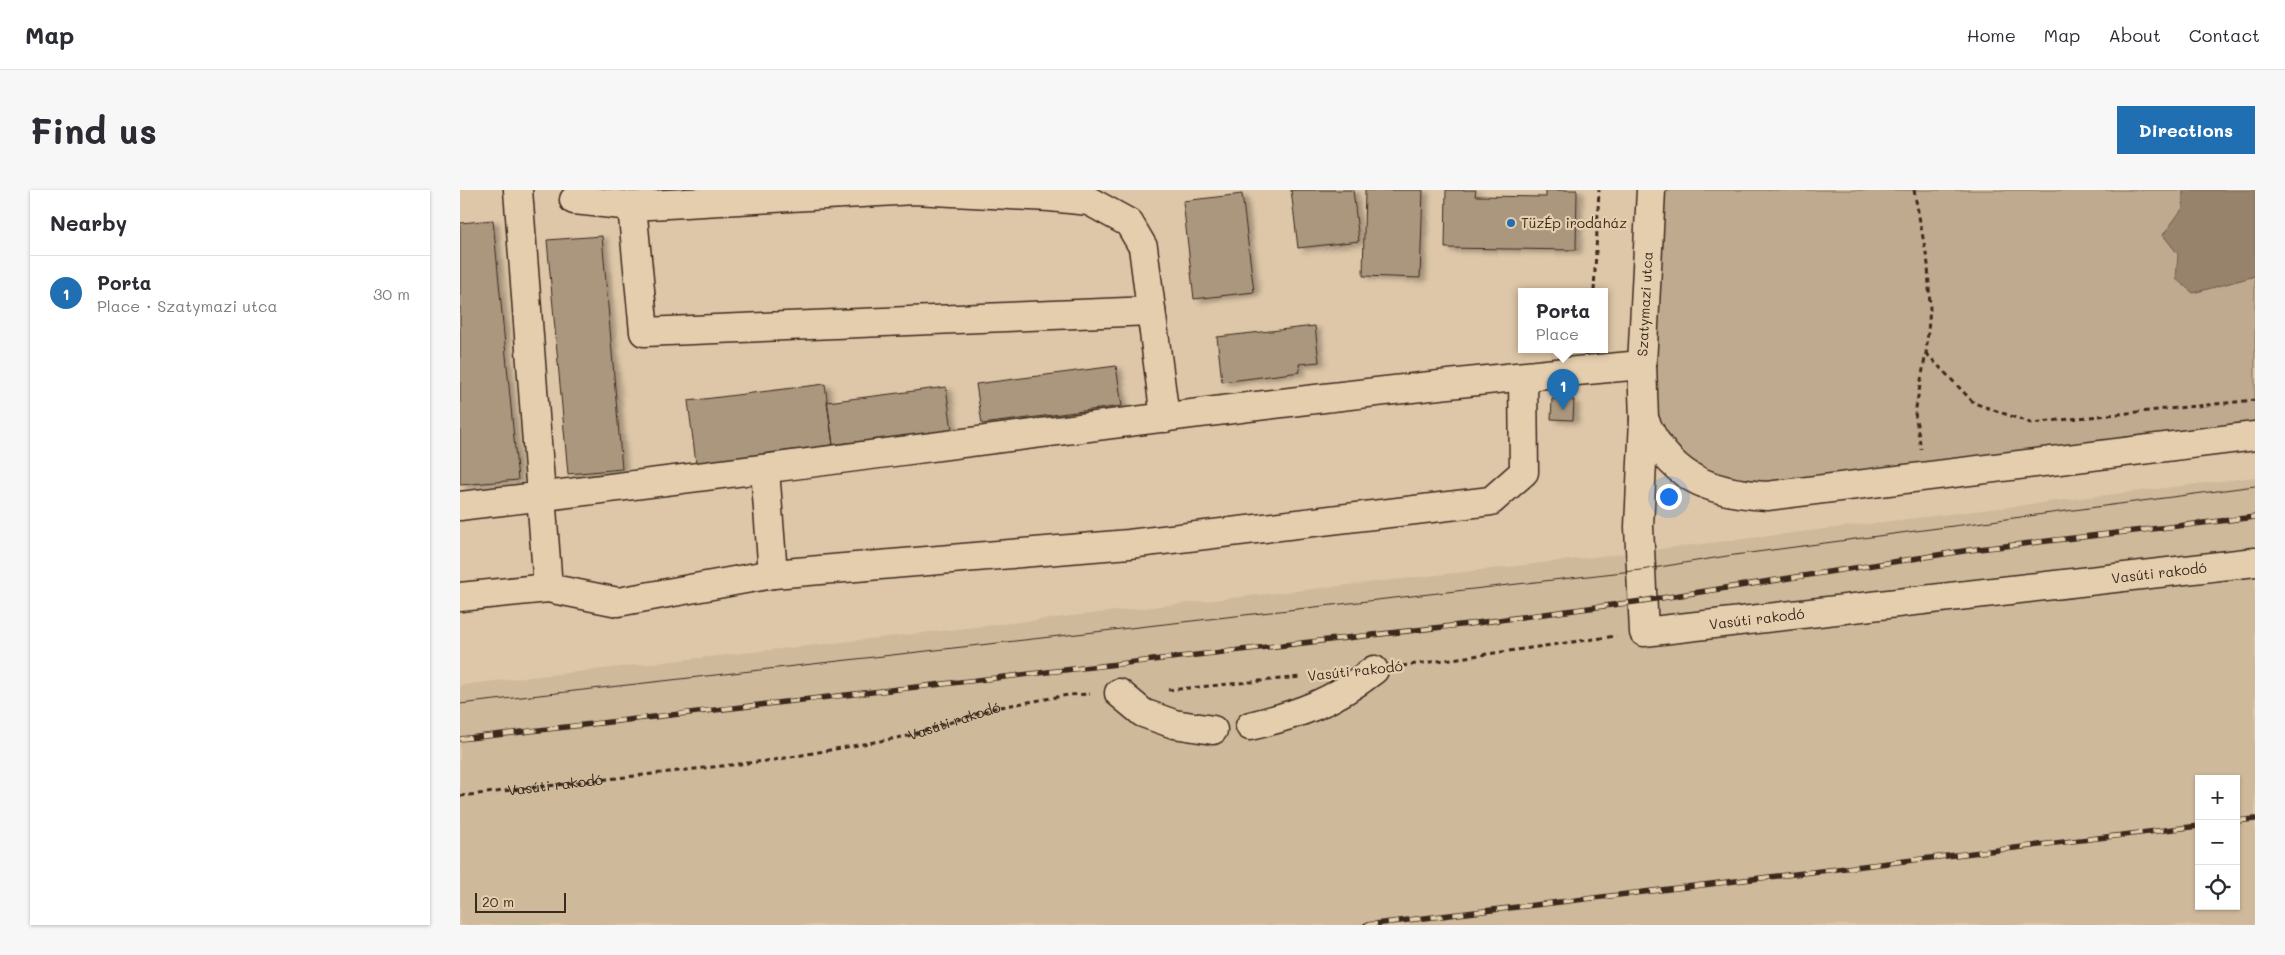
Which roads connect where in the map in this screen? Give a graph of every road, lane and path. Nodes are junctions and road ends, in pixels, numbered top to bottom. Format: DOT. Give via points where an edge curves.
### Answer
graph roads {
  1 [pos="518,190"];
  2 [pos="1599,190"];
  3 [pos="1650,190"];
  4 [pos="1914,190"];
  5 [pos="574,200"];
  6 [pos="632,206"];
  7 [pos="1594,288"];
  8 [pos="1151,311"];
  9 [pos="1926,353"];
  10 [pos="1642,365"];
  11 [pos="1523,377"];
  12 [pos="2255,400"];
  13 [pos="1165,418"];
  14 [pos="1644,419"];
  15 [pos="2255,436"];
  16 [pos="765,470"];
  17 [pos="1926,476"];
  18 [pos="541,497"];
  19 [pos="460,506"];
  20 [pos="2255,562"];
  21 [pos="773,574"];
  22 [pos="548,588"];
  23 [pos="460,596"];
  24 [pos="1644,632"];
  25 [pos="1374,670"];
  26 [pos="1306,677"];
  27 [pos="1119,693"];
  28 [pos="1250,726"];
  29 [pos="1213,730"];
  30 [pos="460,796"];
  1 -- 18 [label="street"];
  2 -- 7 [label="path"];
  3 -- 10 [label="street, Szatymazi utca"];
  4 -- 9 [label="path" via="1928,264 1930,309"];
  5 -- 6 [label="street"];
  6 -- 8 [label="street" via="914,190 1089,201 1129,223 1143,247"];
  6 -- 8 [label="street" via="644,332"];
  8 -- 13 [label="street"];
  9 -- 12 [label="path" via="1974,403 2031,423"];
  9 -- 17 [label="path" via="1915,413"];
  10 -- 11 [label="street"];
  10 -- 14 [label="street, Szatymazi utca"];
  11 -- 13 [label="street"];
  11 -- 21 [label="street" via="1524,472 1491,501 1129,544"];
  13 -- 16 [label="street"];
  14 -- 17 [label="street" via="1654,442 1689,476 1738,494 1768,496"];
  14 -- 24 [label="street, Szatymazi utca" via="1639,527"];
  15 -- 17 [label="street"];
  16 -- 18 [label="street"];
  16 -- 21 [label="street"];
  18 -- 19 [label="street"];
  18 -- 22 [label="street"];
  20 -- 24 [label="street, Vasúti rakodó"];
  21 -- 22 [label="street" via="618,602"];
  22 -- 23 [label="street"];
  24 -- 25 [label="path, Vasúti rakodó"];
  25 -- 28 [label="street" via="1348,691 1315,707"];
  26 -- 27 [label="path, Vasúti rakodó"];
  27 -- 29 [label="street" via="1142,713 1174,724"];
  27 -- 30 [label="path, Vasúti rakodó" via="1068,695 995,708 908,736 774,760"];
}
